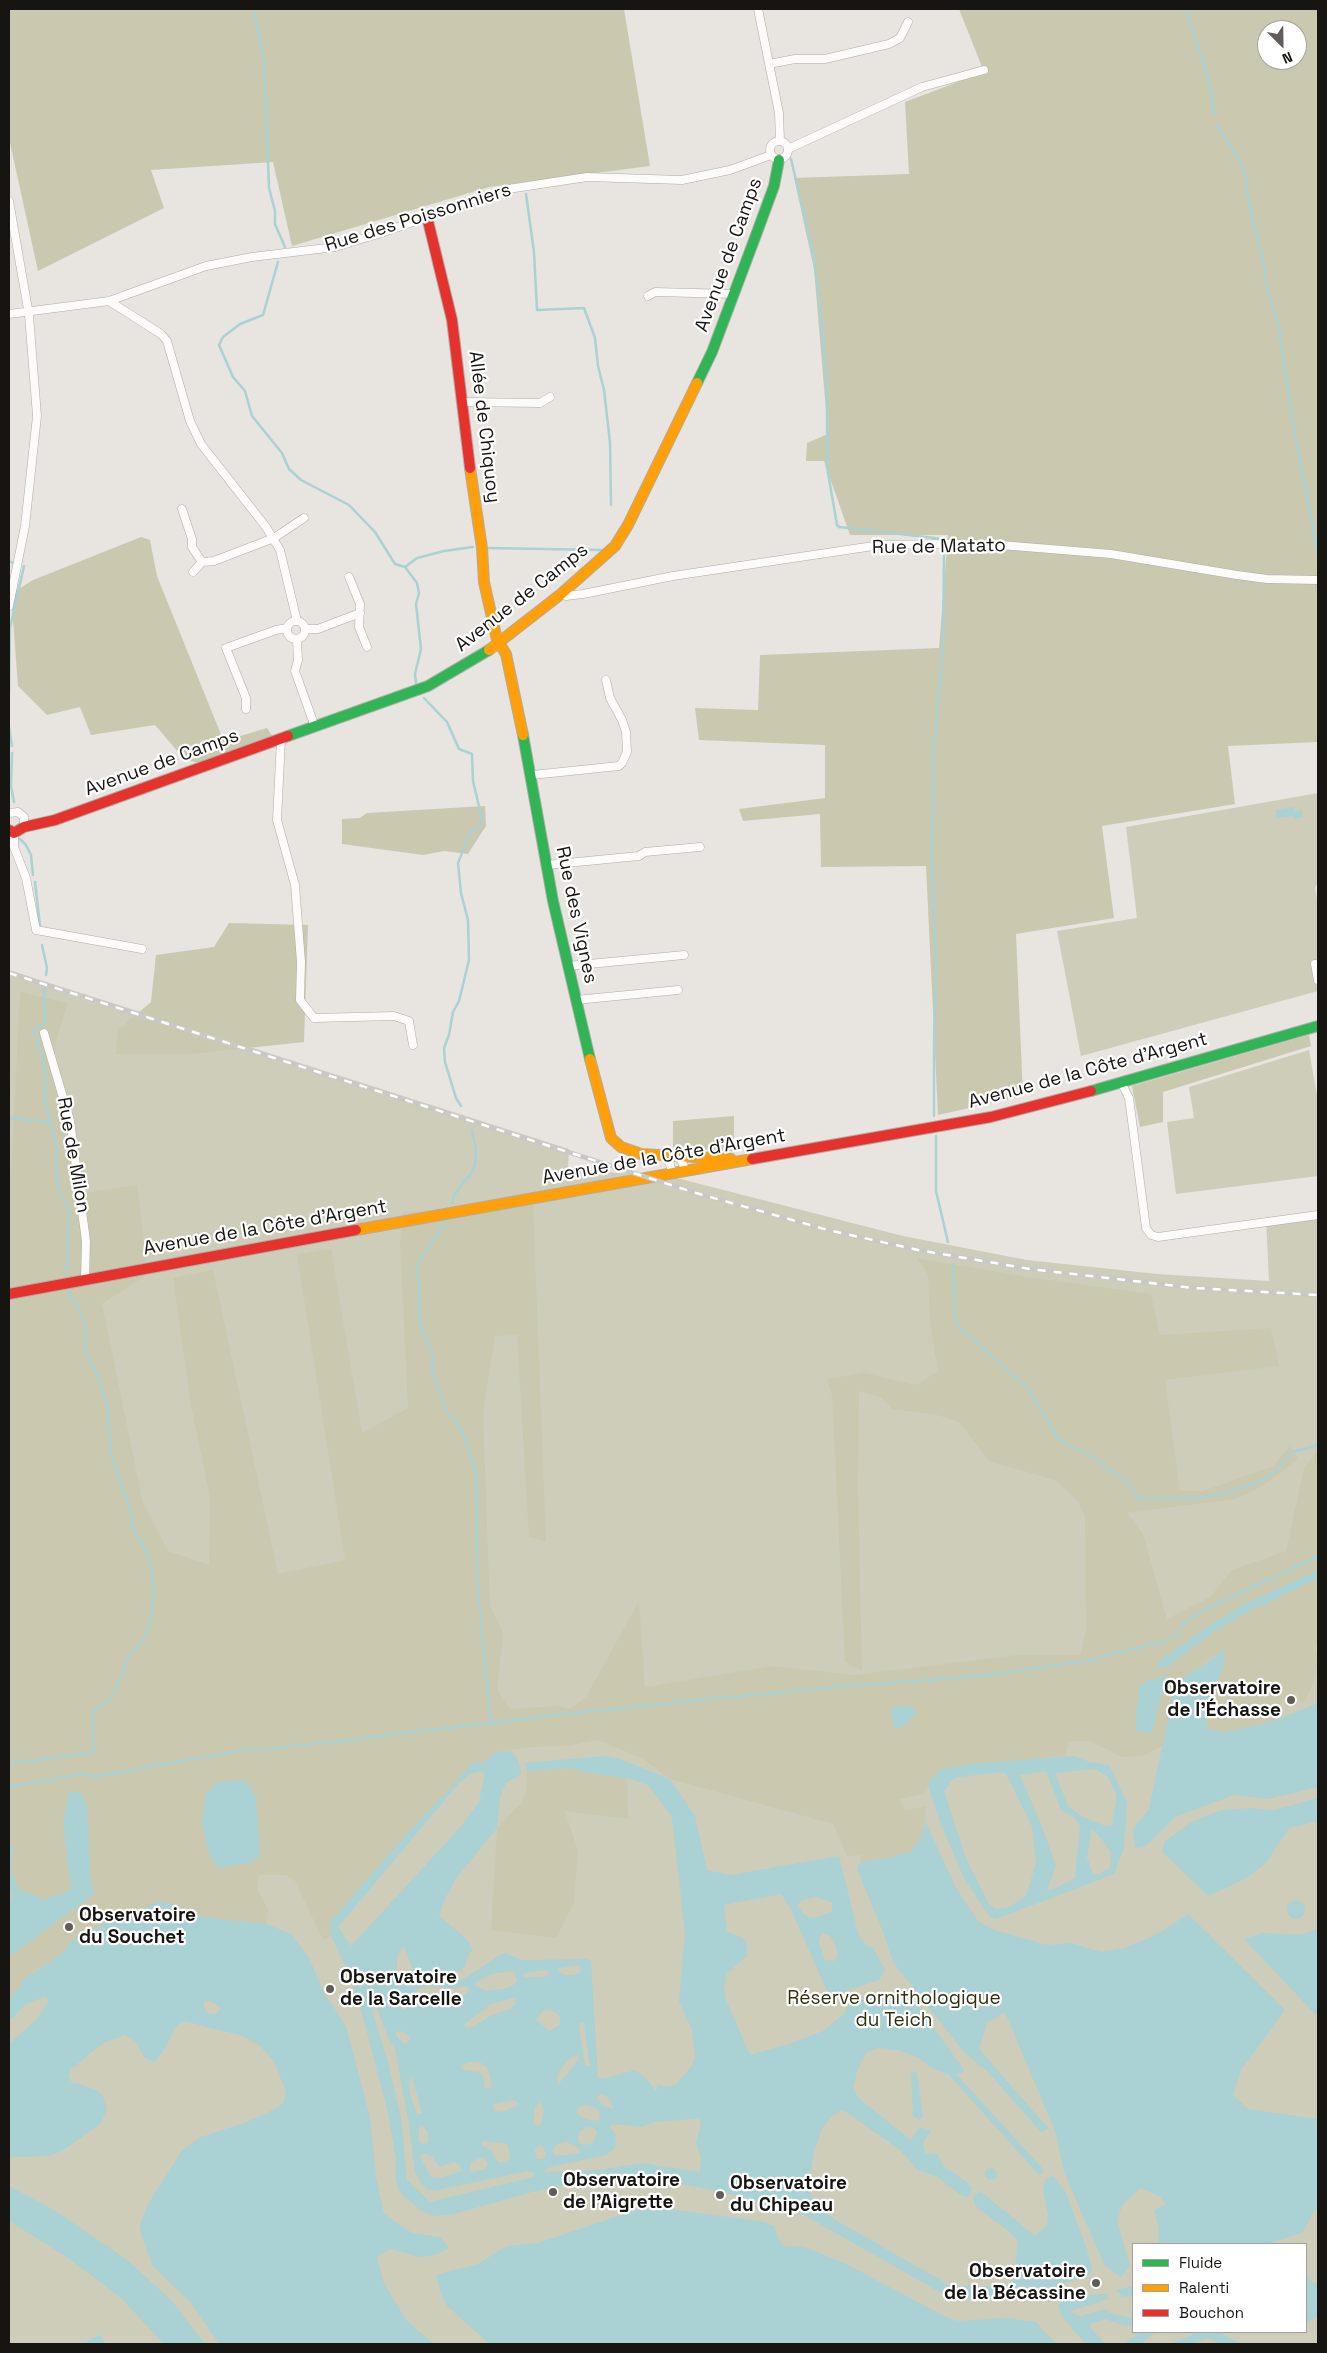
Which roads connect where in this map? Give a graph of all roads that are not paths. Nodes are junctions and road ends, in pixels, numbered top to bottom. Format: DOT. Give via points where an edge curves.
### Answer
graph roads {
  1 [pos="758,9"];
  2 [pos="908,22"];
  3 [pos="769,64"];
  4 [pos="984,70"];
  5 [pos="780,141"];
  6 [pos="788,149"];
  7 [pos="775,157"];
  8 [pos="9,202"];
  9 [pos="427,217"];
  10 [pos="11,231"];
  11 [pos="734,294"];
  12 [pos="648,296"];
  13 [pos="109,301"];
  14 [pos="28,312"];
  15 [pos="9,314"];
  16 [pos="550,397"];
  17 [pos="461,402"];
  18 [pos="182,509"];
  19 [pos="304,518"];
  20 [pos="274,538"];
  21 [pos="202,562"];
  22 [pos="193,572"];
  23 [pos="349,577"];
  24 [pos="1318,580"];
  25 [pos="561,594"];
  26 [pos="9,606"];
  27 [pos="360,613"];
  28 [pos="296,621"];
  29 [pos="288,628"];
  30 [pos="305,629"];
  31 [pos="297,638"];
  32 [pos="499,643"];
  33 [pos="367,647"];
  34 [pos="606,680"];
  35 [pos="246,709"];
  36 [pos="315,727"];
  37 [pos="281,739"];
  38 [pos="532,774"];
  39 [pos="9,810"];
  40 [pos="24,827"];
  41 [pos="10,832"];
  42 [pos="700,847"];
  43 [pos="546,865"];
  44 [pos="142,949"];
  45 [pos="684,955"];
  46 [pos="1315,964"];
  47 [pos="568,966"];
  48 [pos="1318,980"];
  49 [pos="678,990"];
  50 [pos="576,1000"];
  51 [pos="1318,1026"];
  52 [pos="44,1033"];
  53 [pos="413,1045"];
  54 [pos="1121,1082"];
  55 [pos="664,1155"];
  56 [pos="679,1155"];
  57 [pos="744,1160"];
  58 [pos="686,1171"];
  59 [pos="672,1173"];
  60 [pos="1318,1215"];
  61 [pos="85,1279"];
  62 [pos="9,1294"];
  1 -- 3 [label="street"];
  2 -- 3 [label="street" via="900,38 889,44 824,59"];
  3 -- 5 [label="street"];
  4 -- 6 [label="street" via="922,87"];
  5 -- 6 [label="street"];
  5 -- 7 [label="street" via="772,144"];
  6 -- 7 [label="street" via="785,157"];
  7 -- 9 [label="street, Rue des Poissonniers" via="682,180 587,177 508,189"];
  7 -- 11 [label="street, Avenue de Camps" via="774,186"];
  8 -- 10 [label="street"];
  9 -- 13 [label="street, Rue des Poissonniers" via="335,247 206,266"];
  9 -- 17 [label="street, Allée de Chiquoy" via="452,320"];
  10 -- 14 [label="street"];
  11 -- 12 [label="street" via="654,292"];
  11 -- 25 [label="street, Avenue de Camps" via="712,352 628,525 615,546"];
  13 -- 14 [label="street, Rue des Poissonniers"];
  13 -- 20 [label="street" via="167,340 190,421 201,444"];
  14 -- 15 [label="street, Rue des Poissonniers"];
  14 -- 26 [label="street" via="37,416 25,526"];
  16 -- 17 [label="street" via="540,403"];
  17 -- 32 [label="street, Allée de Chiquoy" via="478,515 484,582"];
  18 -- 21 [label="street" via="192,547"];
  19 -- 20 [label="street"];
  20 -- 21 [label="street" via="214,561"];
  20 -- 28 [label="street" via="280,550"];
  21 -- 22 [label="street"];
  23 -- 27 [label="street" via="360,604"];
  24 -- 25 [label="street, Rue de Matato" via="1237,576 1111,554 1002,544 880,545 673,576 583,594"];
  25 -- 32 [label="street, Avenue de Camps"];
  27 -- 30 [label="street" via="318,629"];
  27 -- 33 [label="street" via="359,627"];
  28 -- 29 [label="street"];
  28 -- 30 [label="street" via="303,623"];
  29 -- 31 [label="street" via="290,636"];
  29 -- 35 [label="street" via="226,648 246,698"];
  30 -- 31 [label="street"];
  31 -- 36 [label="street" via="295,671"];
  32 -- 36 [label="street, Avenue de Camps" via="428,686"];
  32 -- 38 [label="street, Rue des Vignes" via="506,654"];
  34 -- 38 [label="street" via="610,698 626,732 627,752 622,763 619,766"];
  36 -- 37 [label="street, Avenue de Camps"];
  37 -- 40 [label="street, Avenue de Camps" via="55,820"];
  37 -- 53 [label="street" via="277,820 295,885 301,962 300,1000 314,1018 394,1016 410,1021"];
  38 -- 43 [label="street, Rue des Vignes"];
  39 -- 40 [label="street" via="24,817"];
  40 -- 41 [label="street, Avenue de Camps"];
  41 -- 44 [label="street" via="26,878 36,930"];
  42 -- 43 [label="street"];
  43 -- 47 [label="street, Rue des Vignes"];
  45 -- 47 [label="street"];
  46 -- 48 [label="street"];
  47 -- 50 [label="street, Rue des Vignes"];
  49 -- 50 [label="street"];
  50 -- 55 [label="street, Rue des Vignes" via="611,1138 615,1144 641,1154"];
  51 -- 54 [label="street, Avenue de la Côte d'Argent"];
  52 -- 61 [label="street, Rue de Milon" via="70,1120 86,1241"];
  54 -- 57 [label="street, Avenue de la Côte d'Argent" via="992,1117"];
  54 -- 60 [label="street" via="1128,1096 1146,1228 1151,1235 1158,1237"];
  55 -- 56 [label="street, Rue des Vignes"];
  55 -- 59 [label="street" via="669,1160"];
  56 -- 57 [label="street, Rue des Vignes"];
  56 -- 58 [label="street"];
  57 -- 58 [label="street, Avenue de la Côte d'Argent"];
  58 -- 59 [label="street, Avenue de la Côte d'Argent"];
  59 -- 61 [label="street, Avenue de la Côte d'Argent"];
  61 -- 62 [label="street, Avenue de la Côte d'Argent"];
}
